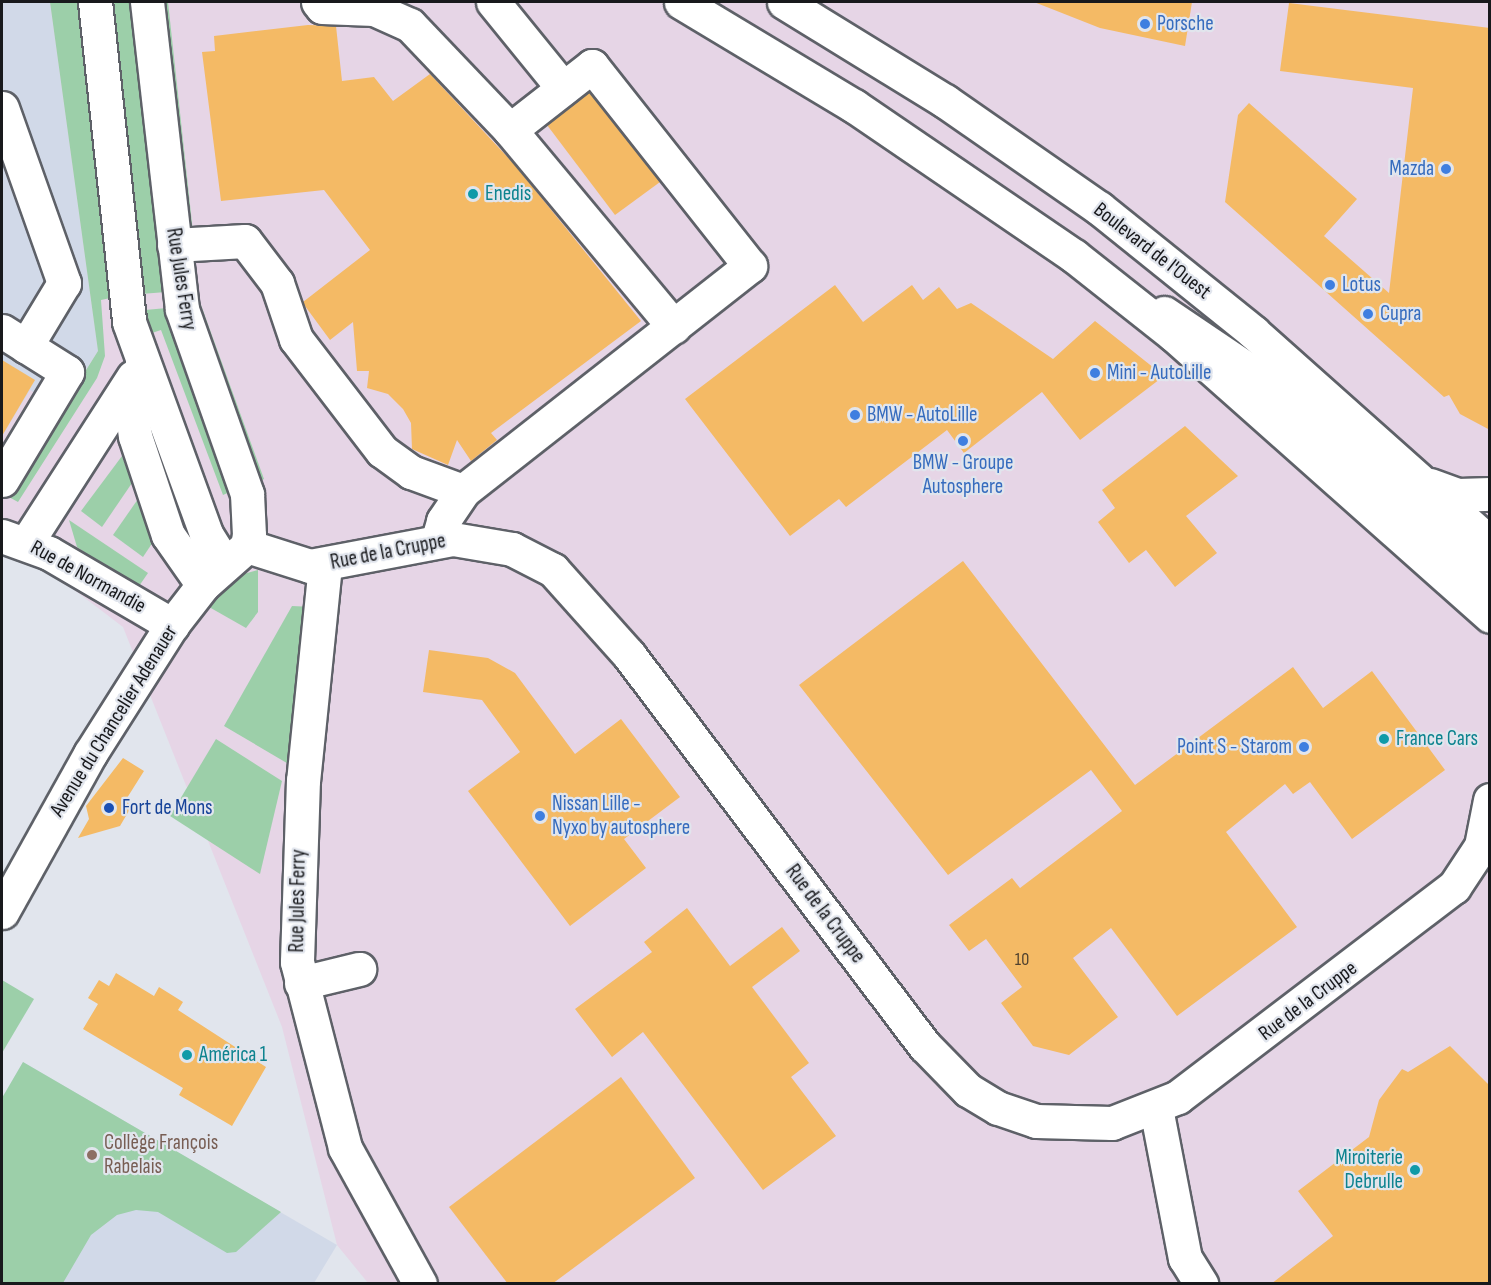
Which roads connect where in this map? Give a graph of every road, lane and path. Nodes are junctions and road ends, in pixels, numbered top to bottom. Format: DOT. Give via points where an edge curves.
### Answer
graph roads {
  1 [pos="95,2"];
  2 [pos="147,2"];
  3 [pos="318,2"];
  4 [pos="493,2"];
  5 [pos="681,2"];
  6 [pos="784,2"];
  7 [pos="563,88"];
  8 [pos="2,108"];
  9 [pos="510,130"];
  10 [pos="174,245"];
  11 [pos="1074,256"];
  12 [pos="674,327"];
  13 [pos="14,339"];
  14 [pos="142,363"];
  15 [pos="1416,478"];
  16 [pos="2,480"];
  17 [pos="463,491"];
  18 [pos="1490,494"];
  19 [pos="14,539"];
  20 [pos="438,539"];
  21 [pos="1490,543"];
  22 [pos="225,565"];
  23 [pos="325,565"];
  24 [pos="1490,576"];
  25 [pos="1490,616"];
  26 [pos="172,625"];
  27 [pos="1490,800"];
  28 [pos="1490,875"];
  29 [pos="2,912"];
  30 [pos="1425,914"];
  31 [pos="359,969"];
  32 [pos="300,983"];
  33 [pos="1156,1108"];
  34 [pos="420,1284"];
  35 [pos="1201,1284"];
  1 -- 14 [label="street" via="127,306"];
  2 -- 10 [label="street, Rue Jules Ferry"];
  3 -- 9 [label="street" via="322,7 374,9 410,26"];
  4 -- 7 [label="street"];
  5 -- 11 [label="street, Boulevard de l'Ouest" via="854,106"];
  6 -- 15 [label="street, Boulevard de l'Ouest" via="945,101 1099,208 1253,332"];
  7 -- 9 [label="street"];
  7 -- 12 [label="street" via="592,66 750,266"];
  8 -- 13 [label="street" via="64,283"];
  9 -- 12 [label="street"];
  10 -- 17 [label="street" via="245,241 277,283 296,339 382,451 411,472"];
  10 -- 22 [label="street, Rue Jules Ferry" via="184,322 247,494"];
  11 -- 24 [label="street, Boulevard de l'Ouest" via="1256,375"];
  11 -- 25 [label="street, Boulevard de l'Ouest" via="1183,342"];
  12 -- 17 [label="street"];
  13 -- 16 [label="street" via="67,372"];
  14 -- 19 [label="street"];
  14 -- 22 [label="street" via="132,415 135,436 168,535"];
  15 -- 18 [label="street" via="1458,495"];
  15 -- 21 [label="street, Boulevard de l'Ouest"];
  17 -- 20 [label="street" via="443,521"];
  19 -- 26 [label="street, Rue de Normandie"];
  20 -- 23 [label="street, Rue de la Cruppe"];
  20 -- 33 [label="street, Rue de la Cruppe" via="512,549 573,587 925,1046 968,1090 1016,1116 1054,1124 1112,1123"];
  22 -- 23 [label="street, Rue de la Cruppe"];
  22 -- 26 [label="street, Avenue du Chancelier Adenauer"];
  23 -- 32 [label="street, Rue Jules Ferry" via="303,780 295,925"];
  26 -- 29 [label="street, Avenue du Chancelier Adenauer" via="90,753"];
  27 -- 30 [label="street, Rue de la Cruppe" via="1475,860"];
  28 -- 30 [label="street, Rue de la Cruppe"];
  30 -- 33 [label="street, Rue de la Cruppe"];
  31 -- 32 [label="street"];
  32 -- 34 [label="street, Rue Jules Ferry" via="345,1148"];
  33 -- 35 [label="street" via="1185,1258"];
}
